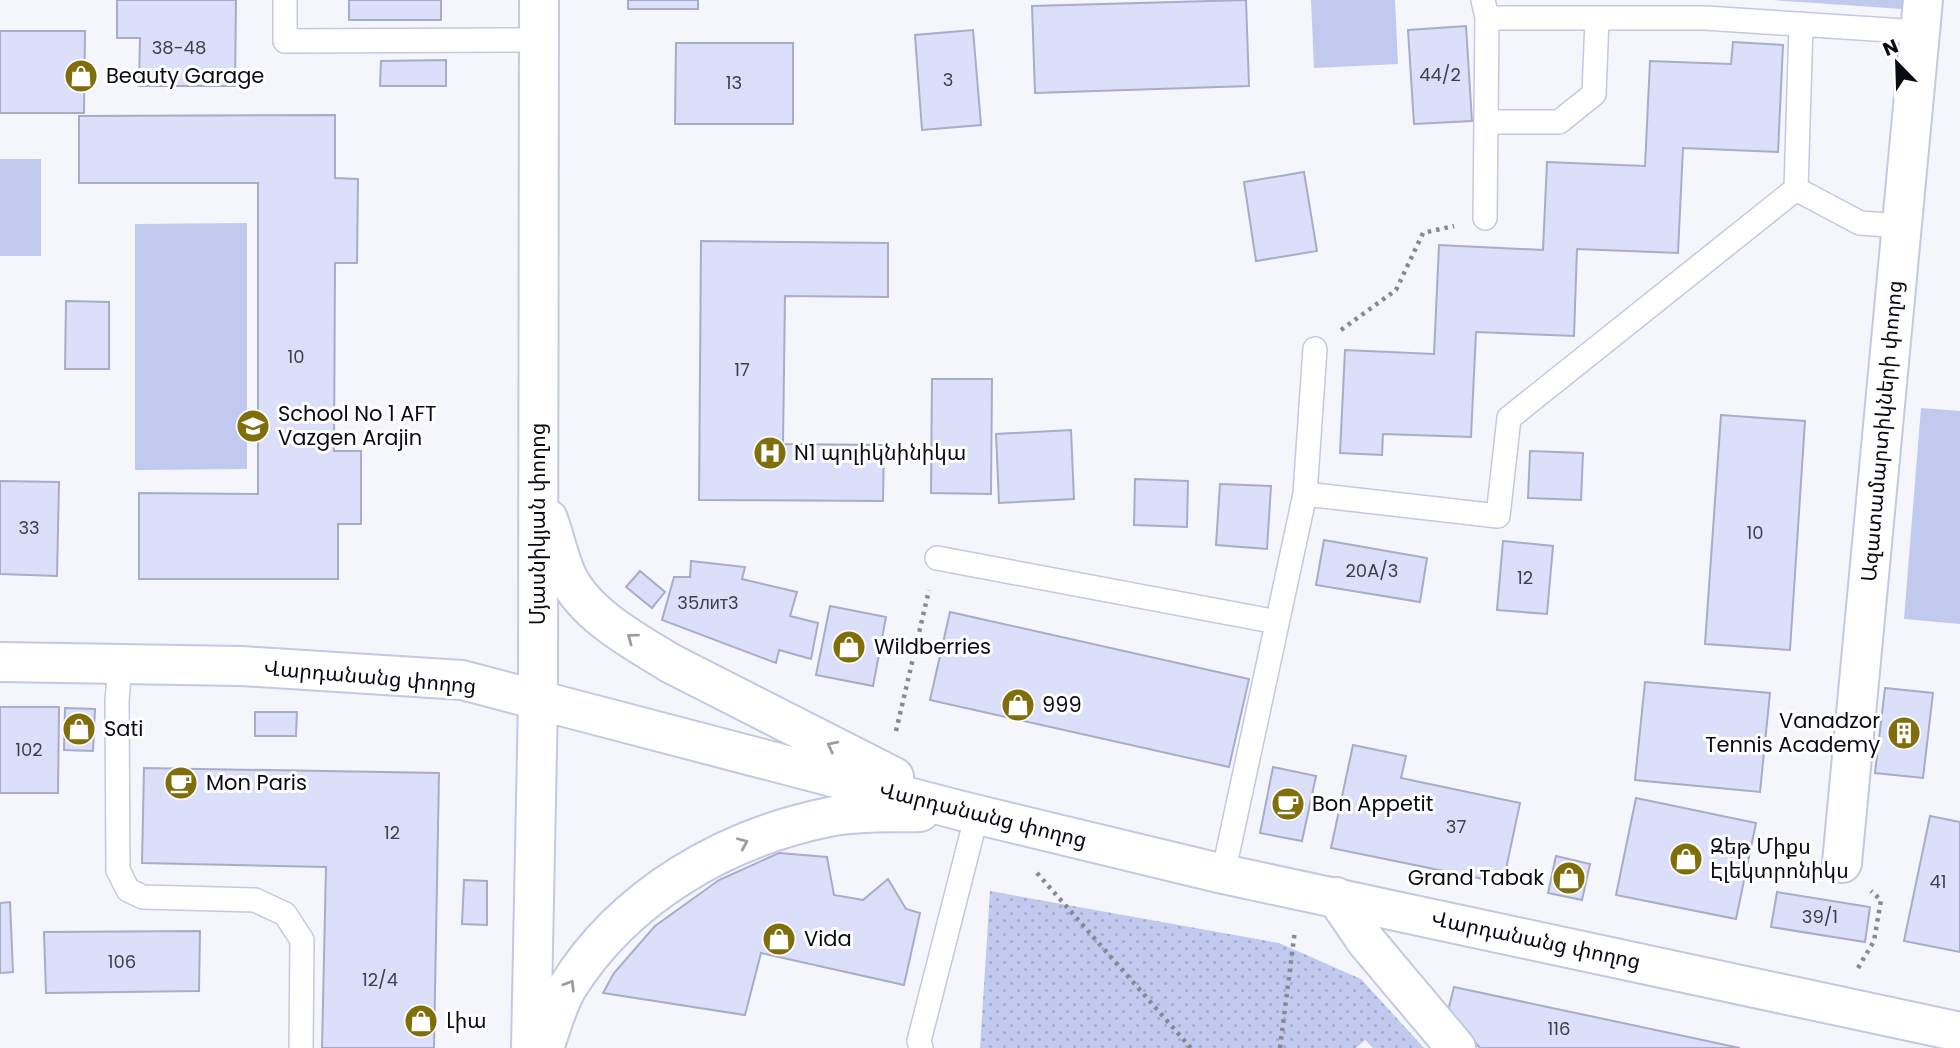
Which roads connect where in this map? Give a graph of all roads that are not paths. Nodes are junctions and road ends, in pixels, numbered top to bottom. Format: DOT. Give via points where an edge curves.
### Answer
graph roads {
  1 [pos="285,0"];
  2 [pos="539,0"];
  3 [pos="1485,9"];
  4 [pos="1922,16"];
  5 [pos="1597,19"];
  6 [pos="1801,24"];
  7 [pos="538,40"];
  8 [pos="1486,122"];
  9 [pos="1796,189"];
  10 [pos="1485,218"];
  11 [pos="1901,226"];
  12 [pos="1315,349"];
  13 [pos="537,488"];
  14 [pos="1305,494"];
  15 [pos="937,558"];
  16 [pos="1277,622"];
  17 [pos="0,662"];
  18 [pos="120,664"];
  19 [pos="538,700"];
  20 [pos="968,812"];
  21 [pos="1842,863"];
  22 [pos="1223,874"];
  23 [pos="1336,897"];
  24 [pos="1960,1032"];
  25 [pos="301,1048"];
  26 [pos="531,1048"];
  27 [pos="544,1048"];
  28 [pos="921,1048"];
  29 [pos="1456,1048"];
  1 -- 7 [label="lane" via="285,41"];
  2 -- 7 [label="street, Մյասնիկյան փողոց"];
  3 -- 5 [label="lane"];
  3 -- 8 [label="lane"];
  4 -- 6 [label="lane"];
  4 -- 11 [label="street, Ազատամարտիկների փողոց"];
  5 -- 6 [label="lane" via="1705,18"];
  5 -- 8 [label="lane" via="1594,94 1559,122"];
  6 -- 9 [label="lane"];
  7 -- 13 [label="street, Մյասնիկյան փողոց"];
  8 -- 10 [label="lane"];
  9 -- 11 [label="lane" via="1860,223"];
  9 -- 14 [label="lane" via="1509,418 1498,516"];
  11 -- 21 [label="street, Ազատամարտիկների փողոց"];
  12 -- 14 [label="lane"];
  13 -- 19 [label="street, Մյասնիկյան փողոց"];
  20 -- 13 [label="street, one-way" via="640,644 589,605 568,578"];
  14 -- 16 [label="lane"];
  15 -- 16 [label="lane"];
  16 -- 22 [label="lane"];
  17 -- 18 [label="street, Վարդանանց փողոց"];
  18 -- 19 [label="street, Վարդանանց փողոց" via="241,666 462,680"];
  18 -- 25 [label="lane" via="118,870 128,890 143,897 255,900 285,914 303,940"];
  19 -- 20 [label="street, Վարդանանց փողոց"];
  19 -- 26 [label="street, Մյասնիկյան փողոց"];
  20 -- 22 [label="street, Վարդանանց փողոց"];
  27 -- 20 [label="street, one-way" via="566,990 597,946 678,876 765,834 831,816"];
  20 -- 28 [label="lane"];
  22 -- 23 [label="street, Վարդանանց փողոց"];
  23 -- 24 [label="street, Վարդանանց փողոց"];
  23 -- 29 [label="street" via="1366,941"];
}
